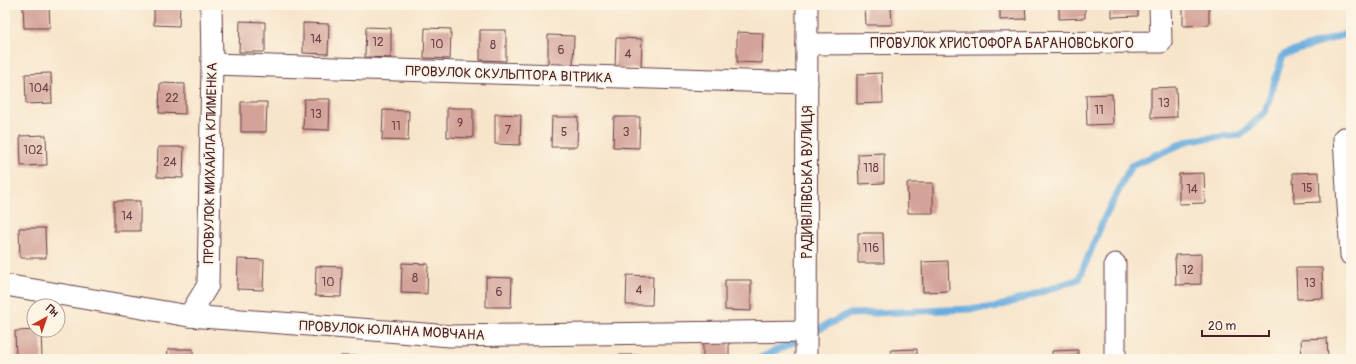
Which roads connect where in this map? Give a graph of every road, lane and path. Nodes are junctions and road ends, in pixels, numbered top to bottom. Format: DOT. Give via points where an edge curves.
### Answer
graph roads {
  1 [pos="211,5"];
  2 [pos="807,5"];
  3 [pos="1160,5"];
  4 [pos="807,44"];
  5 [pos="212,64"];
  6 [pos="807,83"];
  7 [pos="1344,138"];
  8 [pos="1351,255"];
  9 [pos="1115,264"];
  10 [pos="5,285"];
  11 [pos="189,316"];
  12 [pos="806,331"];
  13 [pos="806,359"];
  14 [pos="1115,359"];
  1 -- 5 [label="street, ПРОВУЛОК МИХАЙЛА КЛИМЕНКА"];
  2 -- 4 [label="street, РАДИВІЛІВСЬКА ВУЛИЦЯ"];
  3 -- 4 [label="street, ПРОВУЛОК ХРИСТОФОРА БАРАНОВСЬКОГО" via="1161,42"];
  4 -- 6 [label="street, РАДИВІЛІВСЬКА ВУЛИЦЯ"];
  5 -- 6 [label="street, ПРОВУЛОК СКУЛЬПТОРА ВІТРИКА"];
  5 -- 11 [label="street, ПРОВУЛОК МИХАЙЛА КЛИМЕНКА" via="208,285"];
  6 -- 12 [label="street, РАДИВІЛІВСЬКА ВУЛИЦЯ"];
  7 -- 8 [label="street"];
  9 -- 14 [label="street"];
  10 -- 11 [label="street, ПРОВУЛОК ЮЛІАНА МОВЧАНА"];
  11 -- 12 [label="street, ПРОВУЛОК ЮЛІАНА МОВЧАНА" via="451,336"];
  12 -- 13 [label="street, РАДИВІЛІВСЬКА ВУЛИЦЯ"];
}
